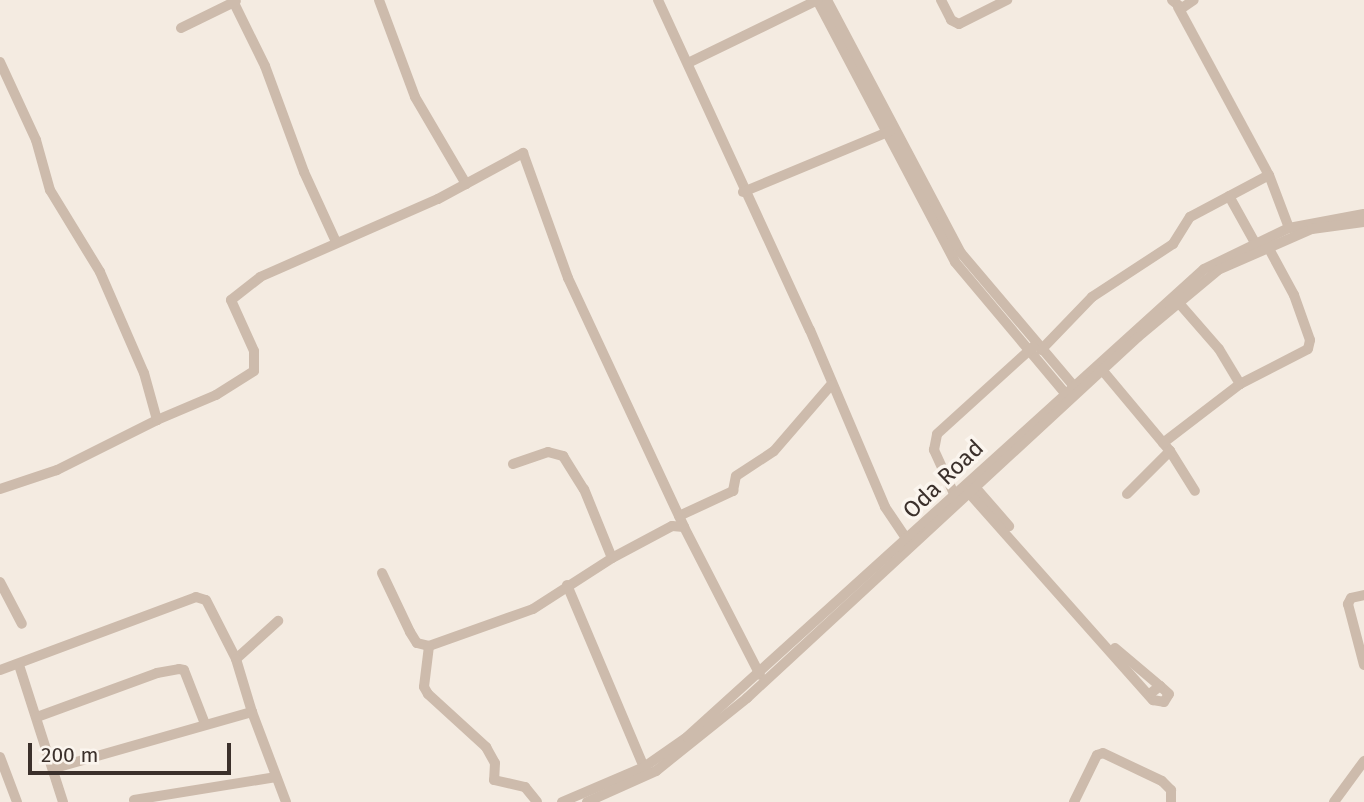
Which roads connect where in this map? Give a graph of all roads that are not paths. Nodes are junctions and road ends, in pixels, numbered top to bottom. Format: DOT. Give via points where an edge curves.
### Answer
graph roads {
  1 [pos="379,0"];
  2 [pos="658,0"];
  3 [pos="817,0"];
  4 [pos="827,0"];
  5 [pos="941,0"];
  6 [pos="1007,0"];
  7 [pos="1194,0"];
  8 [pos="236,2"];
  9 [pos="1175,4"];
  10 [pos="181,28"];
  11 [pos="0,62"];
  12 [pos="688,63"];
  13 [pos="890,131"];
  14 [pos="1269,175"];
  15 [pos="466,184"];
  16 [pos="743,192"];
  17 [pos="1229,195"];
  18 [pos="1364,214"];
  19 [pos="1364,222"];
  20 [pos="1289,228"];
  21 [pos="336,242"];
  22 [pos="1254,242"];
  23 [pos="1267,245"];
  24 [pos="1178,302"];
  25 [pos="1035,348"];
  26 [pos="1103,371"];
  27 [pos="1240,384"];
  28 [pos="831,385"];
  29 [pos="1069,389"];
  30 [pos="158,420"];
  31 [pos="1166,447"];
  32 [pos="1004,453"];
  33 [pos="513,464"];
  34 [pos="0,489"];
  35 [pos="972,490"];
  36 [pos="1195,491"];
  37 [pos="1126,494"];
  38 [pos="955,496"];
  39 [pos="679,516"];
  40 [pos="684,527"];
  41 [pos="907,540"];
  42 [pos="612,558"];
  43 [pos="382,573"];
  44 [pos="0,582"];
  45 [pos="567,585"];
  46 [pos="1364,595"];
  47 [pos="278,621"];
  48 [pos="22,624"];
  49 [pos="1093,628"];
  50 [pos="429,646"];
  51 [pos="236,659"];
  52 [pos="19,665"];
  53 [pos="1364,665"];
  54 [pos="0,670"];
  55 [pos="760,675"];
  56 [pos="1160,686"];
  57 [pos="1152,694"];
  58 [pos="252,712"];
  59 [pos="37,717"];
  60 [pos="205,724"];
  61 [pos="0,757"];
  62 [pos="1364,761"];
  63 [pos="644,767"];
  64 [pos="55,768"];
  65 [pos="276,777"];
  66 [pos="4,781"];
  67 [pos="134,800"];
  68 [pos="17,802"];
  69 [pos="63,802"];
  70 [pos="286,802"];
  71 [pos="537,802"];
  72 [pos="562,802"];
  73 [pos="587,802"];
  74 [pos="1074,802"];
  75 [pos="1171,802"];
  76 [pos="1334,802"];
  1 -- 15 [label="street" via="415,97"];
  2 -- 12 [label="street"];
  3 -- 12 [label="street"];
  3 -- 13 [label="street"];
  4 -- 13 [label="street"];
  5 -- 6 [label="street" via="951,20 959,24"];
  7 -- 9 [label="street" via="1185,8"];
  8 -- 10 [label="street"];
  8 -- 21 [label="street" via="265,65 303,172"];
  9 -- 14 [label="street"];
  11 -- 30 [label="street" via="36,140 50,190 100,272 144,373"];
  12 -- 16 [label="street"];
  13 -- 16 [label="street"];
  13 -- 25 [label="street" via="954,250"];
  14 -- 17 [label="street"];
  14 -- 20 [label="street"];
  15 -- 21 [label="street"];
  15 -- 39 [label="street" via="523,153 568,278"];
  16 -- 28 [label="street" via="810,330"];
  17 -- 22 [label="street"];
  17 -- 25 [label="street" via="1190,218 1184,232 1161,254 1092,297"];
  18 -- 20 [label="street, Oda Road"];
  19 -- 23 [label="street, Oda Road" via="1312,229"];
  20 -- 22 [label="street, Oda Road"];
  21 -- 30 [label="street" via="260,276 231,300 254,351 254,371 216,395"];
  22 -- 29 [label="street, Oda Road" via="1204,269"];
  23 -- 24 [label="street, Oda Road" via="1218,270"];
  23 -- 27 [label="street" via="1294,295 1310,344"];
  24 -- 26 [label="street, Oda Road"];
  24 -- 27 [label="street" via="1219,349"];
  25 -- 29 [label="street"];
  25 -- 38 [label="street" via="937,434 934,450"];
  26 -- 31 [label="street"];
  26 -- 32 [label="street, Oda Road"];
  27 -- 31 [label="street"];
  28 -- 39 [label="street" via="774,451 736,476 733,491"];
  28 -- 41 [label="street" via="885,507"];
  29 -- 32 [label="street, Oda Road"];
  30 -- 34 [label="street" via="57,470"];
  31 -- 36 [label="street"];
  31 -- 37 [label="street"];
  32 -- 35 [label="street, Oda Road"];
  32 -- 38 [label="street, Oda Road"];
  33 -- 42 [label="street" via="548,452 563,456 584,489"];
  35 -- 49 [label="street"];
  35 -- 73 [label="street, Oda Road" via="747,698 678,755 656,771"];
  38 -- 41 [label="street, Oda Road"];
  39 -- 40 [label="street"];
  40 -- 42 [label="street" via="672,526"];
  40 -- 55 [label="street"];
  41 -- 55 [label="street, Oda Road"];
  42 -- 45 [label="street"];
  43 -- 50 [label="street" via="417,643"];
  44 -- 48 [label="street"];
  45 -- 50 [label="street" via="533,609"];
  45 -- 63 [label="street"];
  46 -- 53 [label="street" via="1351,598 1348,604"];
  47 -- 51 [label="street"];
  49 -- 56 [label="street"];
  49 -- 57 [label="street"];
  50 -- 71 [label="street" via="424,687 428,694 486,747 498,783 526,787"];
  51 -- 52 [label="street" via="206,600 197,597"];
  51 -- 58 [label="street"];
  52 -- 54 [label="street"];
  52 -- 59 [label="street"];
  55 -- 63 [label="street, Oda Road"];
  56 -- 57 [label="street"];
  56 -- 57 [label="street" via="1168,691 1167,700 1158,703"];
  58 -- 60 [label="street"];
  58 -- 65 [label="street"];
  59 -- 60 [label="street" via="179,669 184,670"];
  59 -- 64 [label="street"];
  60 -- 64 [label="street"];
  61 -- 66 [label="street"];
  62 -- 76 [label="street"];
  63 -- 72 [label="street, Oda Road"];
  64 -- 69 [label="street"];
  65 -- 67 [label="street"];
  65 -- 70 [label="street"];
  66 -- 68 [label="street"];
  74 -- 75 [label="street" via="1097,755 1103,753 1162,780 1171,790"];
}
